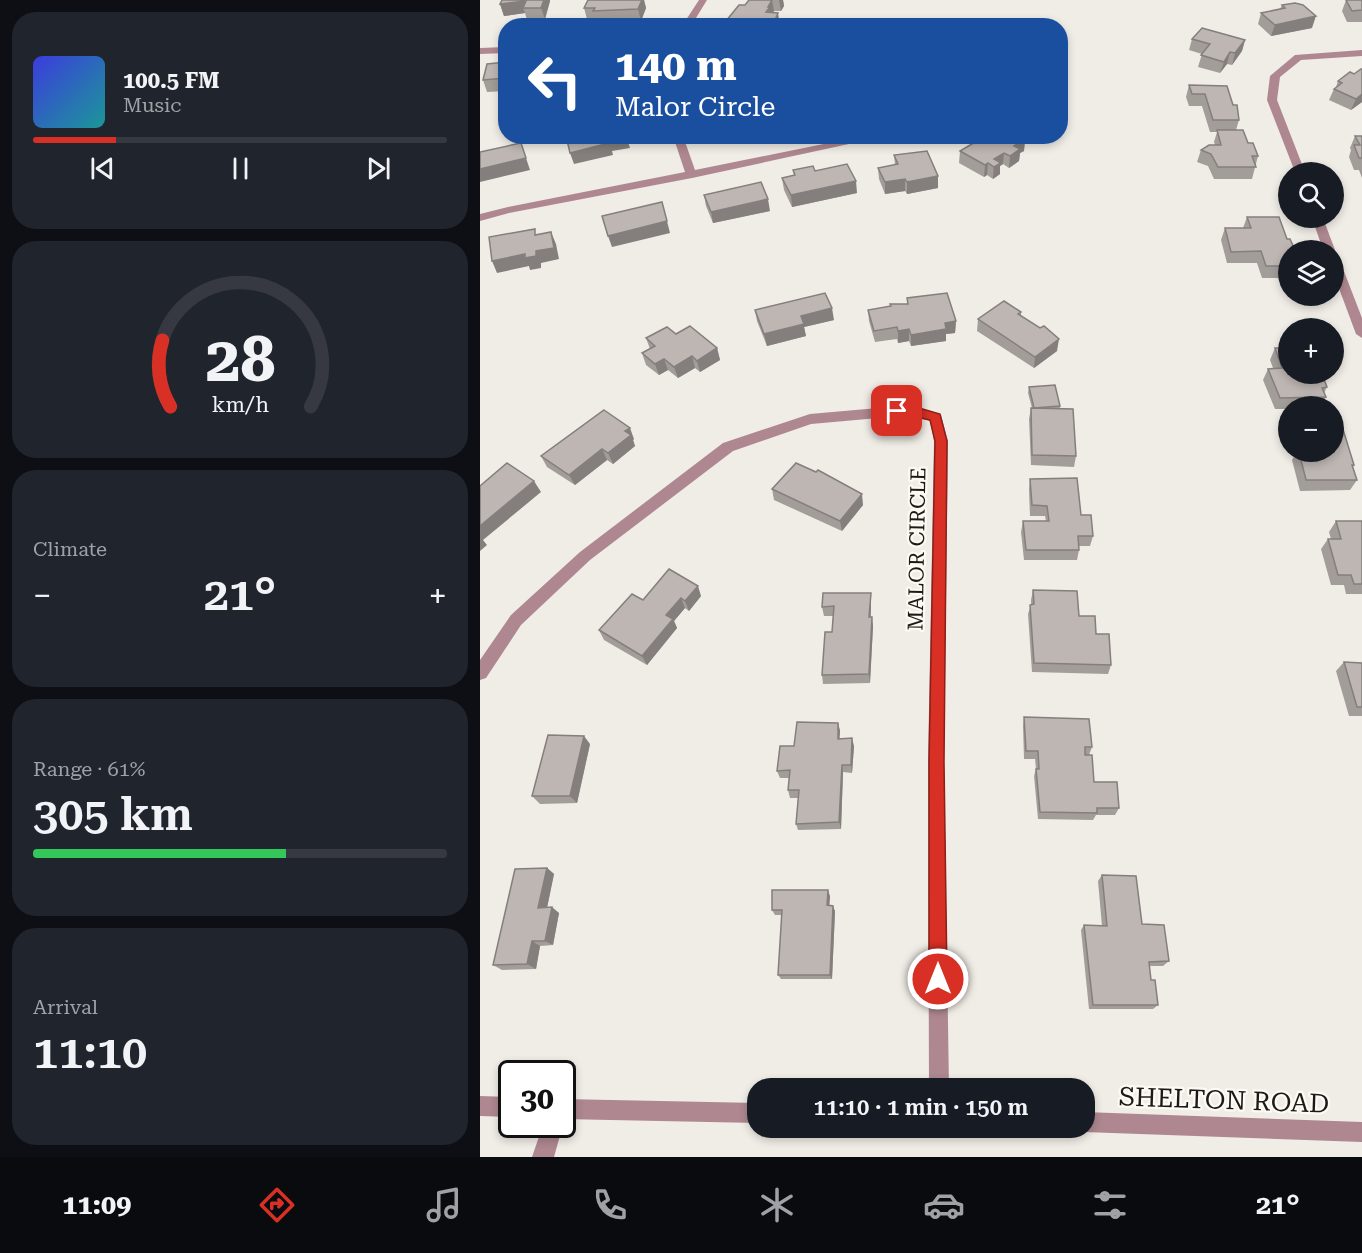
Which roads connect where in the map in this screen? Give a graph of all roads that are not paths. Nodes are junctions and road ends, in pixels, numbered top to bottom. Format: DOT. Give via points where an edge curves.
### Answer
graph roads {
  1 [pos="703,0"];
  2 [pos="691,18"];
  3 [pos="498,50"];
  4 [pos="480,51"];
  5 [pos="1362,54"];
  6 [pos="681,144"];
  7 [pos="843,144"];
  8 [pos="1296,162"];
  9 [pos="692,175"];
  10 [pos="480,218"];
  11 [pos="1344,287"];
  12 [pos="1362,334"];
  13 [pos="480,673"];
  14 [pos="939,1078"];
  15 [pos="480,1106"];
  16 [pos="498,1107"];
  17 [pos="576,1109"];
  18 [pos="747,1113"];
  19 [pos="1095,1122"];
  20 [pos="1362,1132"];
  21 [pos="549,1138"];
  22 [pos="543,1157"];
  1 -- 2 [label="street"];
  3 -- 4 [label="street"];
  5 -- 8 [label="street" via="1298,57 1275,75 1272,100"];
  6 -- 9 [label="street"];
  7 -- 9 [label="street"];
  9 -- 10 [label="street"];
  11 -- 12 [label="street"];
  13 -- 14 [label="street, MALOR CIRCLE" via="516,620 585,555 728,447 810,419 912,410 936,418 941,441 936,762"];
  15 -- 16 [label="street"];
  17 -- 18 [label="street"];
  19 -- 20 [label="street, SHELTON ROAD"];
  21 -- 22 [label="street"];
}
